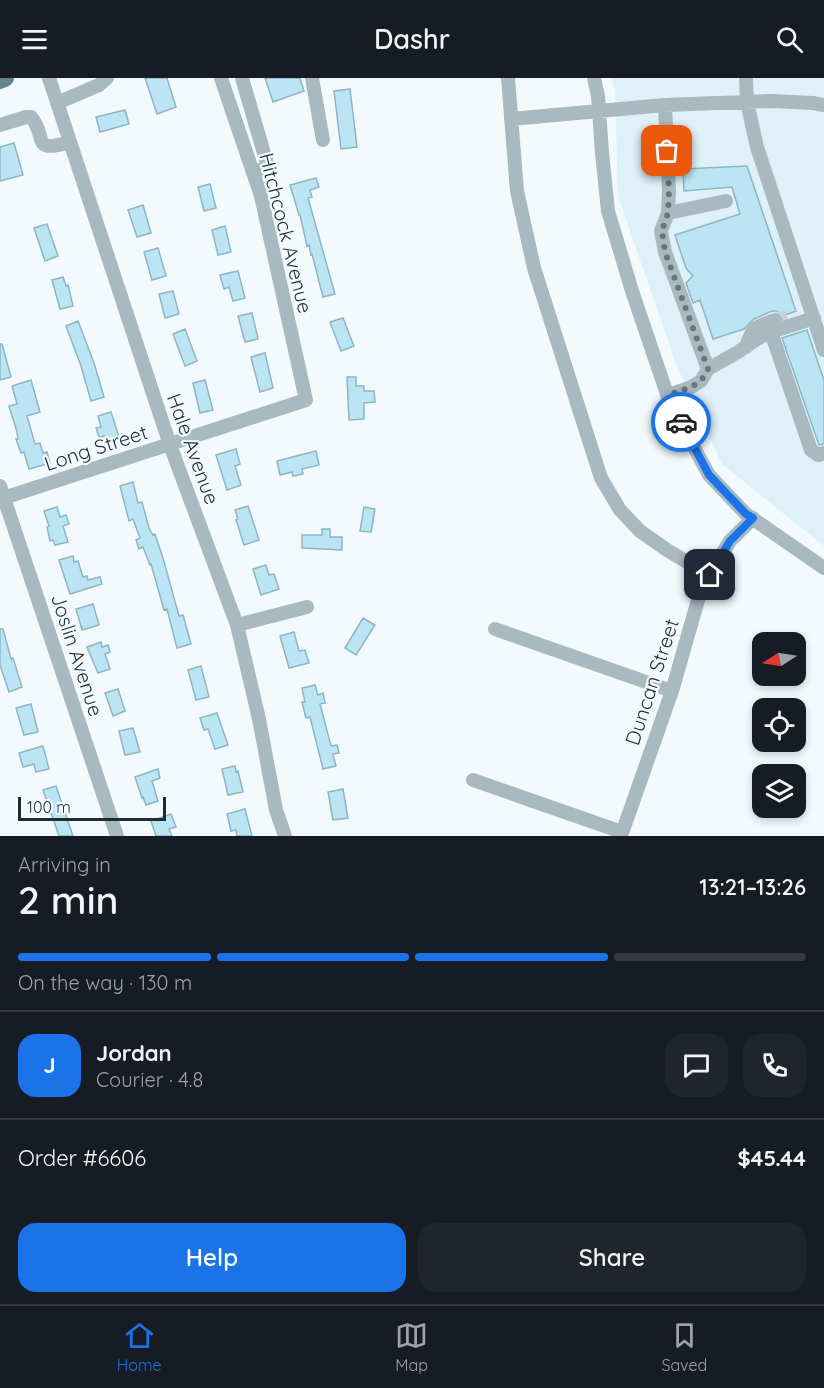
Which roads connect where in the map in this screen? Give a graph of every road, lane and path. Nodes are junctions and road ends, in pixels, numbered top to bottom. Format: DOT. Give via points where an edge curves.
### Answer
graph roads {
  1 [pos="5,78"];
  2 [pos="49,78"];
  3 [pos="107,78"];
  4 [pos="221,78"];
  5 [pos="242,78"];
  6 [pos="312,78"];
  7 [pos="508,78"];
  8 [pos="594,78"];
  9 [pos="746,78"];
  10 [pos="0,80"];
  11 [pos="86,84"];
  12 [pos="747,102"];
  13 [pos="57,103"];
  14 [pos="665,105"];
  15 [pos="824,105"];
  16 [pos="600,112"];
  17 [pos="511,119"];
  18 [pos="0,125"];
  19 [pos="323,140"];
  20 [pos="70,142"];
  21 [pos="253,173"];
  22 [pos="726,201"];
  23 [pos="668,213"];
  24 [pos="807,320"];
  25 [pos="777,323"];
  26 [pos="824,350"];
  27 [pos="708,369"];
  28 [pos="668,395"];
  29 [pos="306,400"];
  30 [pos="170,445"];
  31 [pos="824,453"];
  32 [pos="1,494"];
  33 [pos="753,518"];
  34 [pos="824,568"];
  35 [pos="710,575"];
  36 [pos="307,607"];
  37 [pos="237,625"];
  38 [pos="495,629"];
  39 [pos="672,691"];
  40 [pos="473,780"];
  41 [pos="621,834"];
  42 [pos="117,836"];
  43 [pos="285,836"];
  1 -- 10 [label="main road"];
  2 -- 13 [label="street, Hale Avenue"];
  3 -- 11 [label="street" via="99,85"];
  4 -- 21 [label="street, Hitchcock Avenue"];
  5 -- 21 [label="street" via="268,167"];
  6 -- 19 [label="street"];
  7 -- 17 [label="street"];
  8 -- 16 [label="street"];
  9 -- 12 [label="street"];
  11 -- 13 [label="street"];
  12 -- 14 [label="street"];
  12 -- 15 [label="street"];
  12 -- 24 [label="street"];
  13 -- 20 [label="street, Hale Avenue"];
  14 -- 16 [label="street"];
  14 -- 23 [label="street"];
  16 -- 17 [label="street"];
  16 -- 28 [label="street" via="608,211"];
  17 -- 35 [label="street" via="517,191 534,268 601,478 620,510 640,531"];
  18 -- 20 [label="street" via="31,117 41,141 48,146"];
  20 -- 30 [label="street, Hale Avenue"];
  21 -- 29 [label="street, Hitchcock Avenue"];
  22 -- 23 [label="street"];
  23 -- 27 [label="street" via="662,231 665,252"];
  24 -- 25 [label="street"];
  24 -- 25 [label="street" via="793,318"];
  24 -- 26 [label="street"];
  25 -- 27 [label="street"];
  25 -- 31 [label="street" via="811,450 818,455"];
  27 -- 28 [label="street" via="701,381"];
  28 -- 33 [label="street" via="709,475"];
  29 -- 30 [label="street, Long Street"];
  30 -- 32 [label="street, Long Street"];
  30 -- 37 [label="street, Hale Avenue"];
  32 -- 42 [label="street, Joslin Avenue"];
  33 -- 34 [label="street"];
  33 -- 35 [label="street, Duncan Street" via="730,541"];
  35 -- 39 [label="street, Duncan Street" via="698,600"];
  36 -- 37 [label="street"];
  37 -- 43 [label="street, Hale Avenue" via="276,810"];
  38 -- 39 [label="street"];
  39 -- 41 [label="street, Duncan Street"];
  40 -- 41 [label="street"];
}
